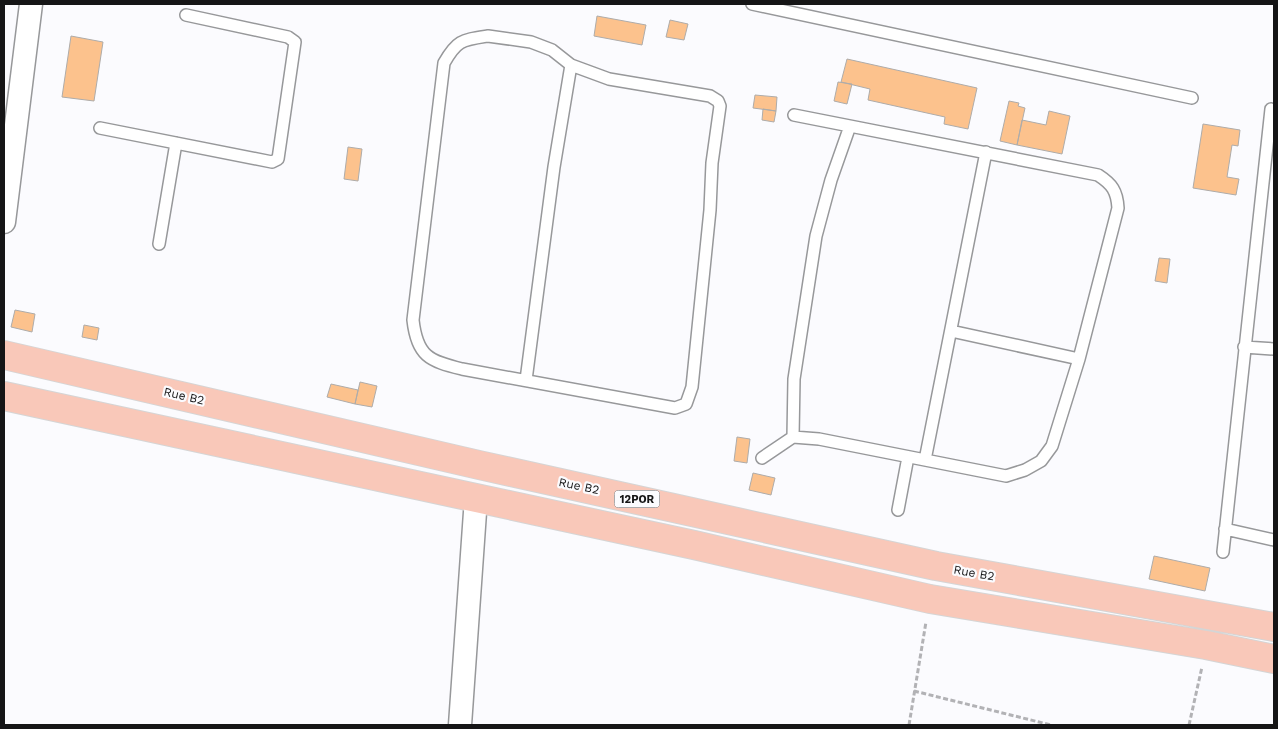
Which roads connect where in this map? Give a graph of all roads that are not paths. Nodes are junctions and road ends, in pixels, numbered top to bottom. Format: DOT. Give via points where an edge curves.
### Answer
graph roads {
  1 [pos="31,4"];
  2 [pos="752,4"];
  3 [pos="186,15"];
  4 [pos="571,65"];
  5 [pos="1192,98"];
  6 [pos="1271,109"];
  7 [pos="794,115"];
  8 [pos="850,126"];
  9 [pos="100,128"];
  10 [pos="176,143"];
  11 [pos="986,152"];
  12 [pos="4,222"];
  13 [pos="159,244"];
  14 [pos="950,331"];
  15 [pos="1244,347"];
  16 [pos="1274,349"];
  17 [pos="4,355"];
  18 [pos="1080,359"];
  19 [pos="526,380"];
  20 [pos="4,396"];
  21 [pos="794,437"];
  22 [pos="908,457"];
  23 [pos="762,458"];
  24 [pos="925,460"];
  25 [pos="476,498"];
  26 [pos="898,510"];
  27 [pos="1225,529"];
  28 [pos="1274,540"];
  29 [pos="1223,552"];
  30 [pos="1274,627"];
  31 [pos="1274,659"];
  32 [pos="460,725"];
  1 -- 12 [label="street"];
  2 -- 5 [label="lane"];
  3 -- 10 [label="lane" via="288,37 293,39 295,47 279,156 275,161"];
  4 -- 19 [label="lane"];
  4 -- 19 [label="lane" via="552,50 531,42 488,36 464,39 454,47 444,63 440,86 413,320 415,339 422,353 440,364"];
  4 -- 19 [label="lane" via="609,79 710,96 718,101 692,387 686,404 675,408"];
  6 -- 15 [label="lane"];
  7 -- 8 [label="lane"];
  8 -- 11 [label="lane"];
  8 -- 21 [label="lane" via="816,236 794,379"];
  9 -- 10 [label="lane"];
  10 -- 13 [label="lane"];
  11 -- 14 [label="lane"];
  11 -- 18 [label="lane" via="1098,175 1112,184 1117,195 1118,208"];
  14 -- 18 [label="lane"];
  14 -- 24 [label="lane"];
  15 -- 16 [label="lane"];
  15 -- 27 [label="lane"];
  17 -- 30 [label="main road, Rue B2 / 12POR" via="936,566"];
  18 -- 24 [label="lane" via="1052,446 1041,461 1006,476"];
  20 -- 25 [label="main road"];
  21 -- 22 [label="lane"];
  21 -- 23 [label="lane"];
  22 -- 24 [label="lane"];
  22 -- 26 [label="lane"];
  25 -- 31 [label="main road" via="930,599"];
  25 -- 32 [label="street"];
  27 -- 28 [label="lane"];
  27 -- 29 [label="lane"];
}
